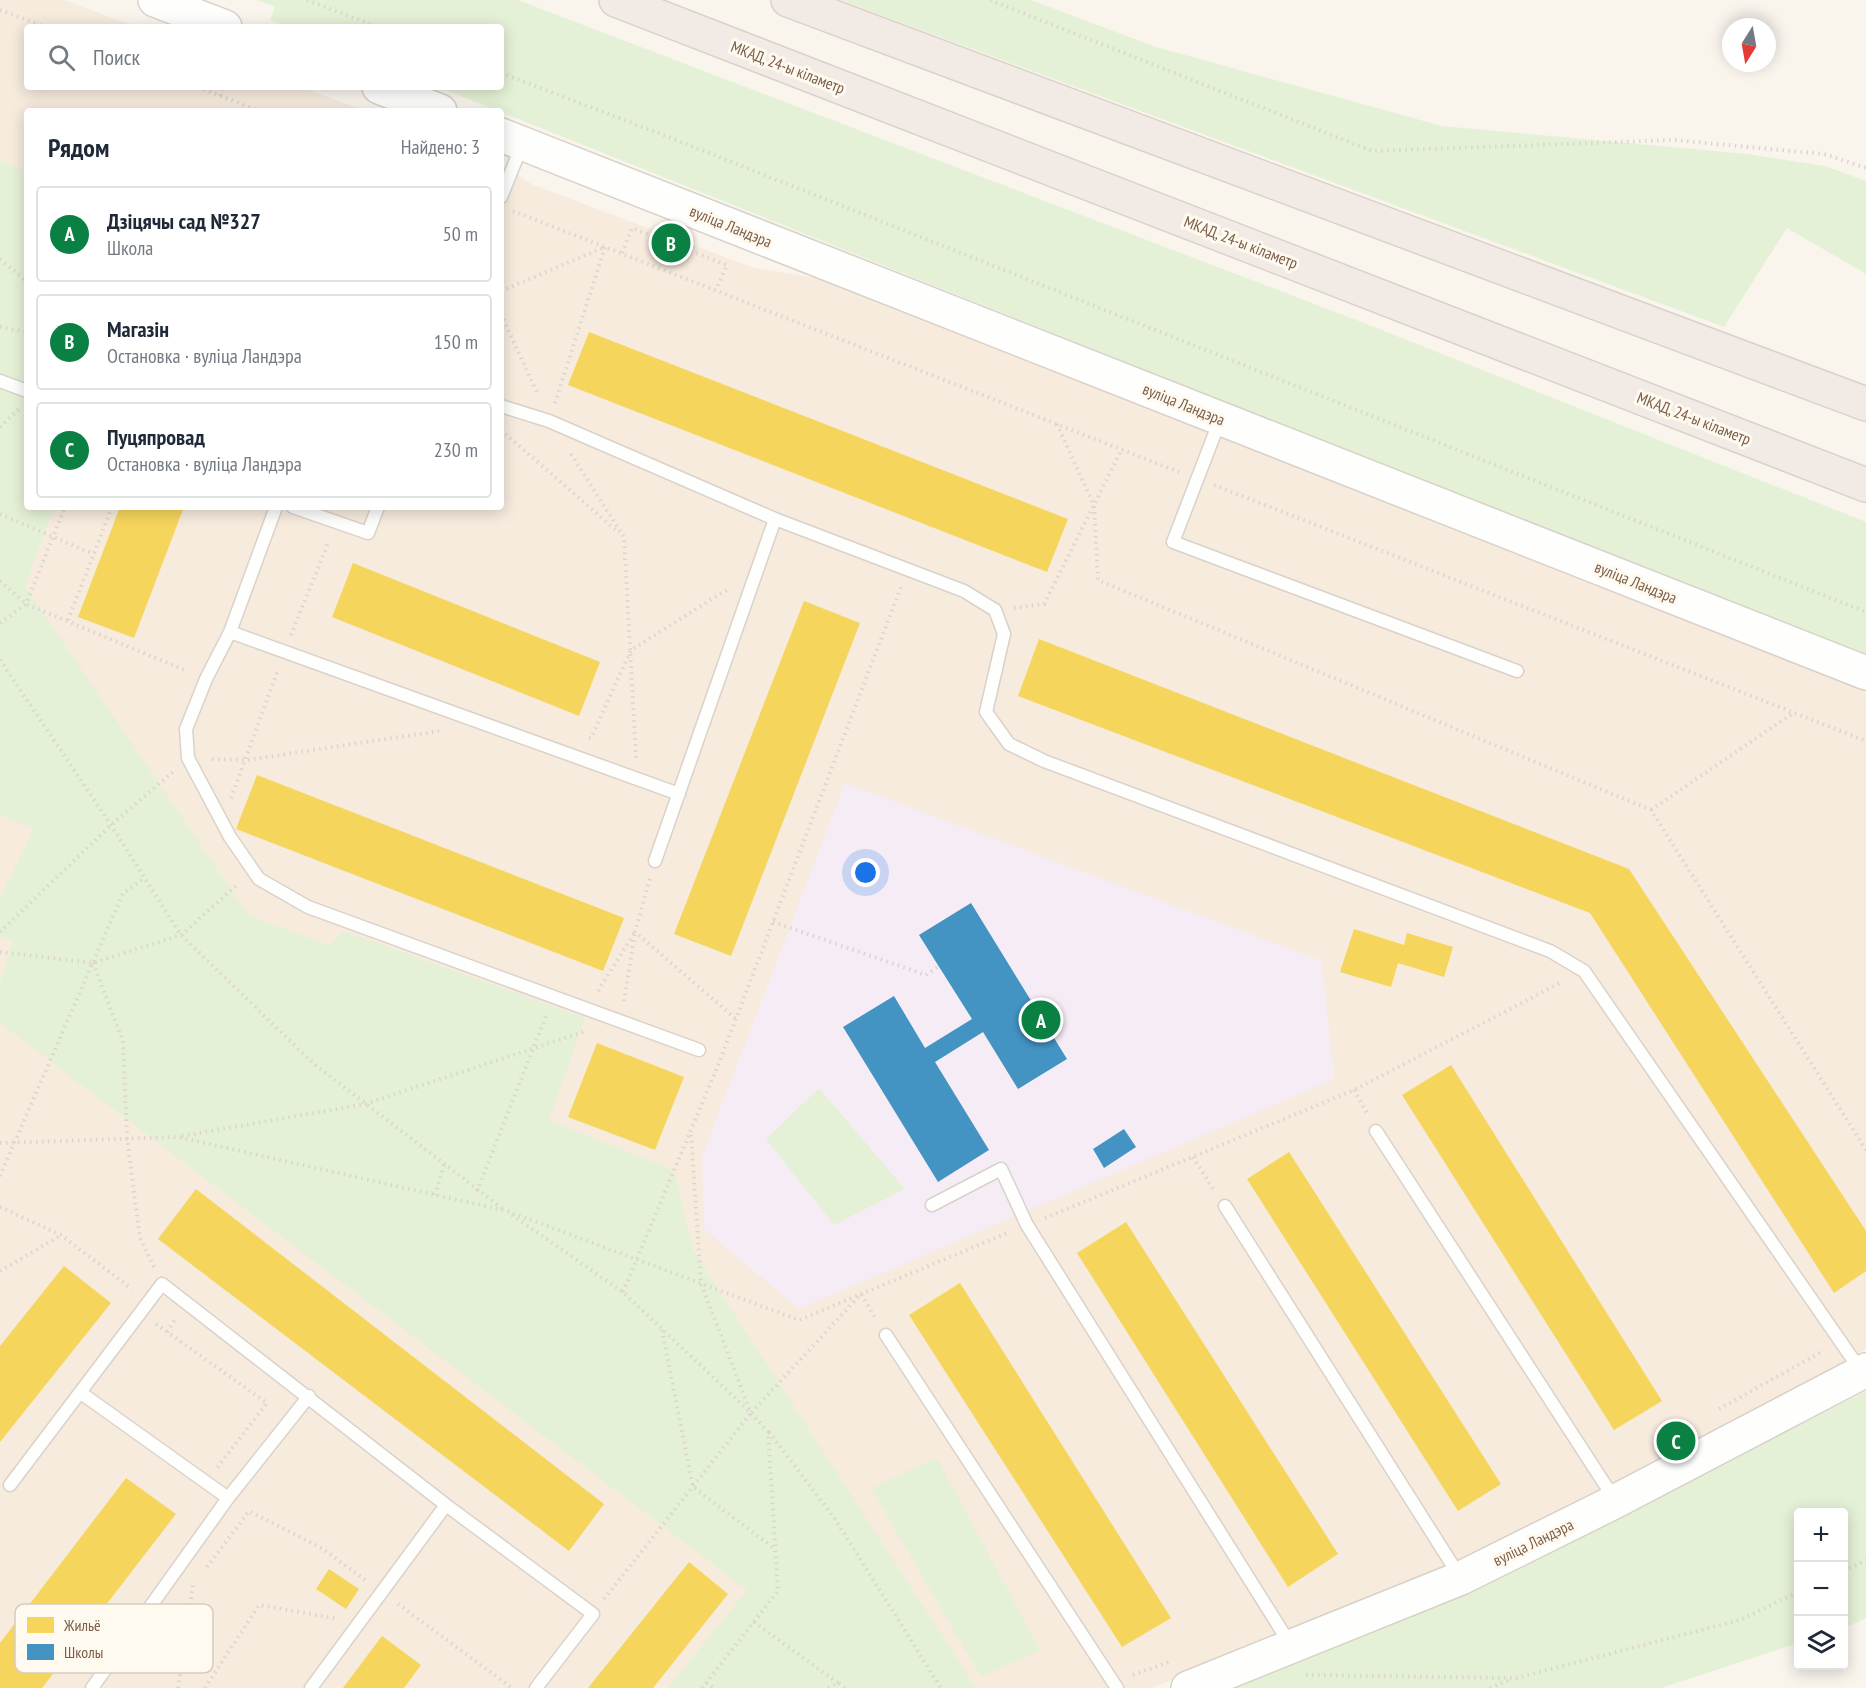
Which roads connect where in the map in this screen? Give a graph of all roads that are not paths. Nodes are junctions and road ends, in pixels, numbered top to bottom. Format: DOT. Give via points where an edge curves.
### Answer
graph roads {
  1 [pos="155,0"];
  2 [pos="616,0"];
  3 [pos="788,0"];
  4 [pos="217,24"];
  5 [pos="387,90"];
  6 [pos="432,108"];
  7 [pos="512,139"];
  8 [pos="504,181"];
  9 [pos="0,381"];
  10 [pos="24,390"];
  11 [pos="1866,404"];
  12 [pos="504,407"];
  13 [pos="1221,419"];
  14 [pos="1866,485"];
  15 [pos="275,510"];
  16 [pos="302,510"];
  17 [pos="377,510"];
  18 [pos="775,519"];
  19 [pos="230,632"];
  20 [pos="1517,671"];
  21 [pos="1866,673"];
  22 [pos="679,794"];
  23 [pos="655,861"];
  24 [pos="699,1050"];
  25 [pos="1376,1131"];
  26 [pos="932,1205"];
  27 [pos="1225,1206"];
  28 [pos="886,1335"];
  29 [pos="1864,1371"];
  30 [pos="81,1393"];
  31 [pos="309,1396"];
  32 [pos="10,1485"];
  33 [pos="228,1498"];
  34 [pos="1616,1501"];
  35 [pos="446,1505"];
  36 [pos="1461,1578"];
  37 [pos="152,1604"];
  38 [pos="1297,1661"];
  39 [pos="103,1673"];
  40 [pos="1183,1673"];
  41 [pos="1115,1685"];
  42 [pos="92,1688"];
  43 [pos="311,1688"];
  44 [pos="536,1688"];
  1 -- 4 [label="street"];
  2 -- 14 [label="highway, МКАД, 24-ы кіламетр"];
  3 -- 11 [label="highway"];
  5 -- 6 [label="street"];
  7 -- 8 [label="lane"];
  7 -- 13 [label="street, вуліца Ландэра"];
  9 -- 10 [label="lane"];
  12 -- 18 [label="lane" via="549,421"];
  13 -- 20 [label="lane" via="1173,542"];
  13 -- 21 [label="street, вуліца Ландэра"];
  15 -- 19 [label="lane"];
  16 -- 17 [label="lane" via="368,533"];
  18 -- 22 [label="lane"];
  18 -- 29 [label="lane" via="964,591 995,610 1004,634 986,712 1009,744 1055,765 1550,951 1584,971"];
  19 -- 22 [label="lane"];
  19 -- 24 [label="lane" via="186,729 188,758 230,837 259,879 308,907"];
  22 -- 23 [label="lane"];
  25 -- 34 [label="lane"];
  26 -- 38 [label="lane" via="1001,1169 1028,1225"];
  27 -- 36 [label="lane"];
  28 -- 41 [label="lane"];
  29 -- 34 [label="street, вуліца Ландэра"];
  30 -- 31 [label="lane" via="162,1284"];
  30 -- 32 [label="lane"];
  30 -- 33 [label="lane"];
  31 -- 33 [label="lane"];
  31 -- 35 [label="lane"];
  33 -- 37 [label="lane"];
  34 -- 36 [label="street, вуліца Ландэра"];
  35 -- 43 [label="lane"];
  35 -- 44 [label="lane" via="593,1614"];
  36 -- 38 [label="street, вуліца Ландэра"];
  38 -- 40 [label="street, вуліца Ландэра"];
  39 -- 42 [label="lane"];
}
